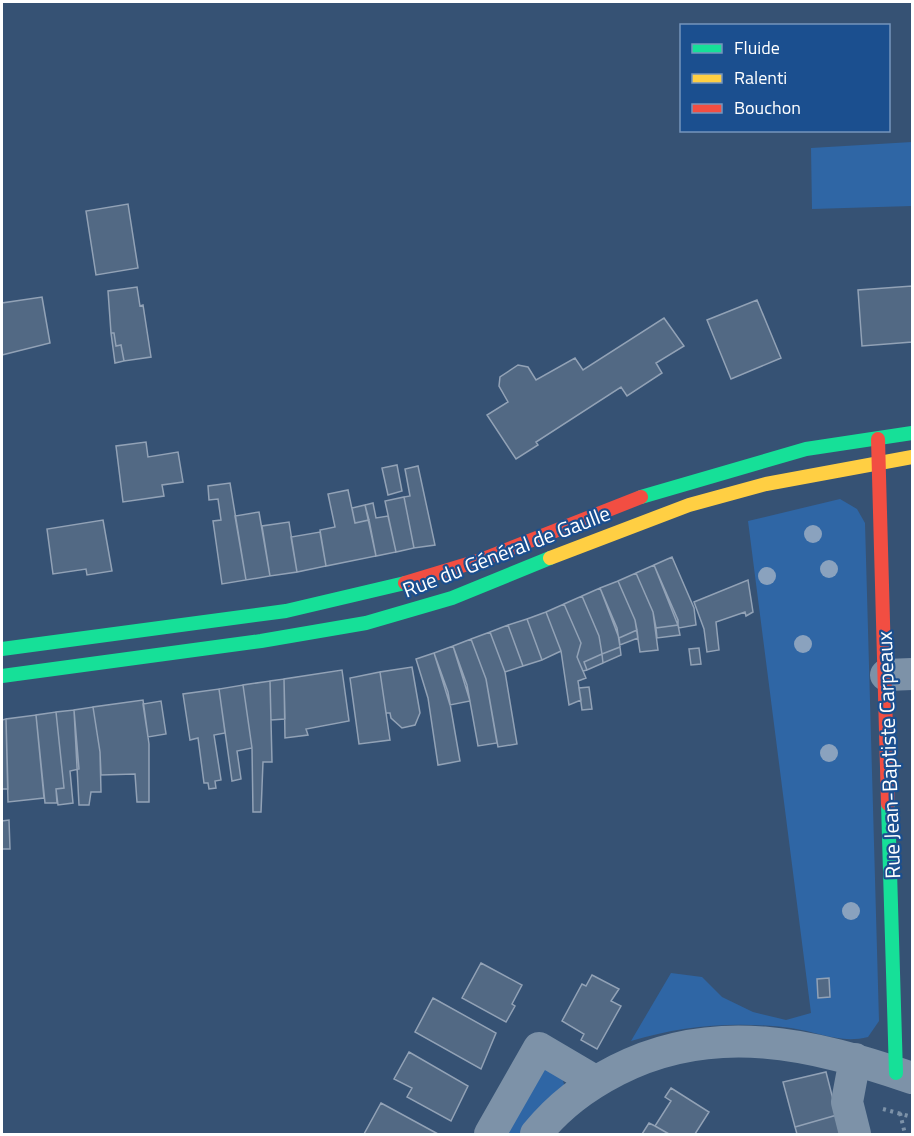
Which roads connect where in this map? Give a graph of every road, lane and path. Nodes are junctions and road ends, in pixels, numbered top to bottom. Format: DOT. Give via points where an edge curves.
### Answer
graph roads {
  1 [pos="912,433"];
  2 [pos="878,437"];
  3 [pos="912,457"];
  4 [pos="878,462"];
  5 [pos="2,649"];
  6 [pos="899,674"];
  7 [pos="2,676"];
  8 [pos="855,1059"];
  9 [pos="904,1075"];
  10 [pos="595,1081"];
  11 [pos="900,1113"];
  12 [pos="490,1134"];
  13 [pos="536,1134"];
  14 [pos="855,1134"];
  15 [pos="905,1134"];
  1 -- 2 [label="main road, Rue du Général de Gaulle"];
  2 -- 4 [label="main road, Rue Jean-Baptiste Carpeaux"];
  2 -- 5 [label="main road, Rue du Général de Gaulle" via="806,449 679,484 481,560 377,592 285,611"];
  3 -- 4 [label="main road, Rue du Général de Gaulle"];
  4 -- 6 [label="main road, Rue Jean-Baptiste Carpeaux"];
  4 -- 7 [label="main road, Rue du Général de Gaulle" via="766,484 689,506 452,598 393,616 261,641"];
  6 -- 9 [label="main road, Rue Jean-Baptiste Carpeaux"];
  8 -- 9 [label="street, Rue Jean-Baptiste Carpeaux"];
  8 -- 10 [label="street, Rue Jean-Baptiste Carpeaux" via="775,1043 711,1041 660,1051"];
  8 -- 14 [label="street" via="847,1101"];
  10 -- 12 [label="street" via="539,1048"];
  10 -- 13 [label="street, Rue Jean-Baptiste Carpeaux" via="560,1107"];
  11 -- 15 [label="path"];
}
